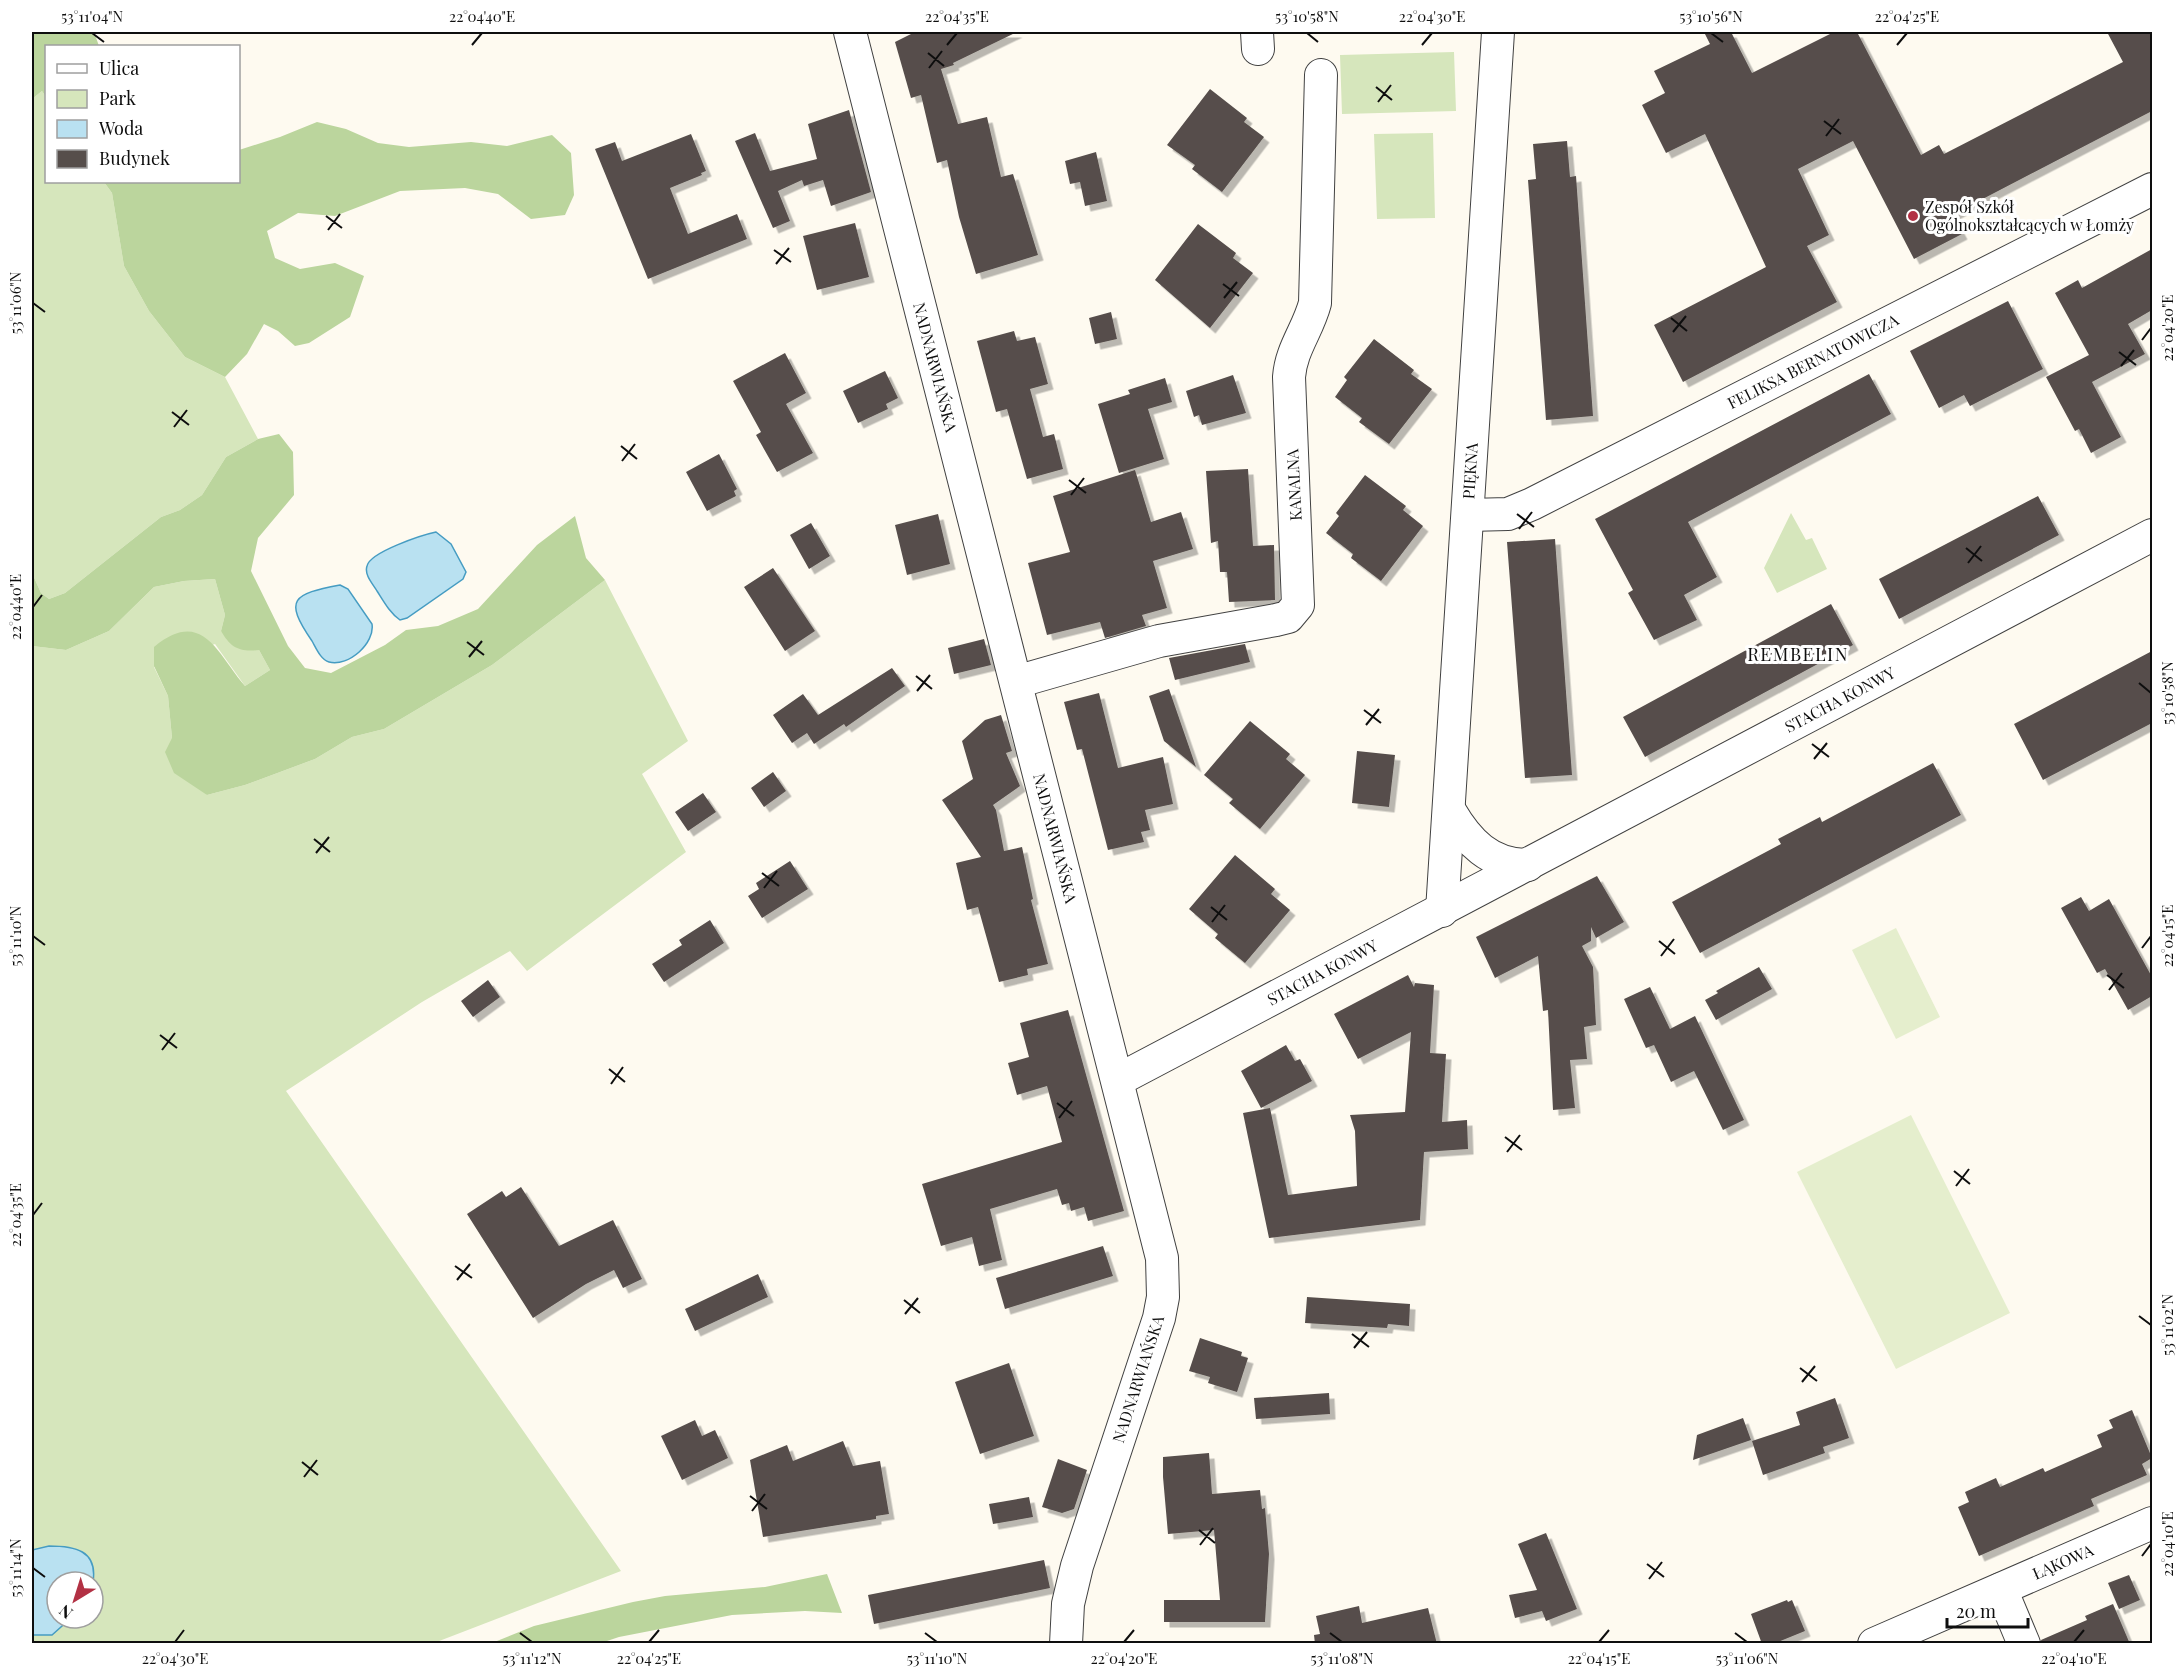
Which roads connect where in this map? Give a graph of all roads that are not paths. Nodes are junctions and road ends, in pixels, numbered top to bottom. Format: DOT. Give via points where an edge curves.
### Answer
graph roads {
  1 [pos="850,32"];
  2 [pos="1498,32"];
  3 [pos="1321,75"];
  4 [pos="2152,189"];
  5 [pos="1468,515"];
  6 [pos="2152,535"];
  7 [pos="1016,682"];
  8 [pos="1450,811"];
  9 [pos="1528,865"];
  10 [pos="1442,911"];
  11 [pos="1118,1080"];
  12 [pos="2152,1523"];
  13 [pos="2001,1588"];
  14 [pos="1066,1644"];
  15 [pos="1874,1644"];
  16 [pos="2024,1644"];
  1 -- 7 [label="street, NADNARWIAŃSKA"];
  2 -- 5 [label="street, PIĘKNA"];
  3 -- 7 [label="street, KANALNA" via="1315,303 1292,353 1290,370 1298,605 1288,617 1159,641"];
  4 -- 5 [label="street, FELIKSA BERNATOWICZA" via="1532,504 1508,514"];
  5 -- 8 [label="street, PIĘKNA"];
  6 -- 9 [label="street, STACHA KONWY"];
  7 -- 11 [label="street, NADNARWIAŃSKA"];
  8 -- 9 [label="street" via="1466,837 1482,852 1503,862"];
  8 -- 10 [label="street, PIĘKNA"];
  9 -- 10 [label="street, STACHA KONWY"];
  10 -- 11 [label="street, STACHA KONWY"];
  11 -- 14 [label="street, NADNARWIAŃSKA" via="1162,1258 1163,1297 1077,1566 1068,1604"];
  12 -- 13 [label="street, ŁĄKOWA"];
  13 -- 15 [label="street, ŁĄKOWA"];
  13 -- 16 [label="street"];
}
